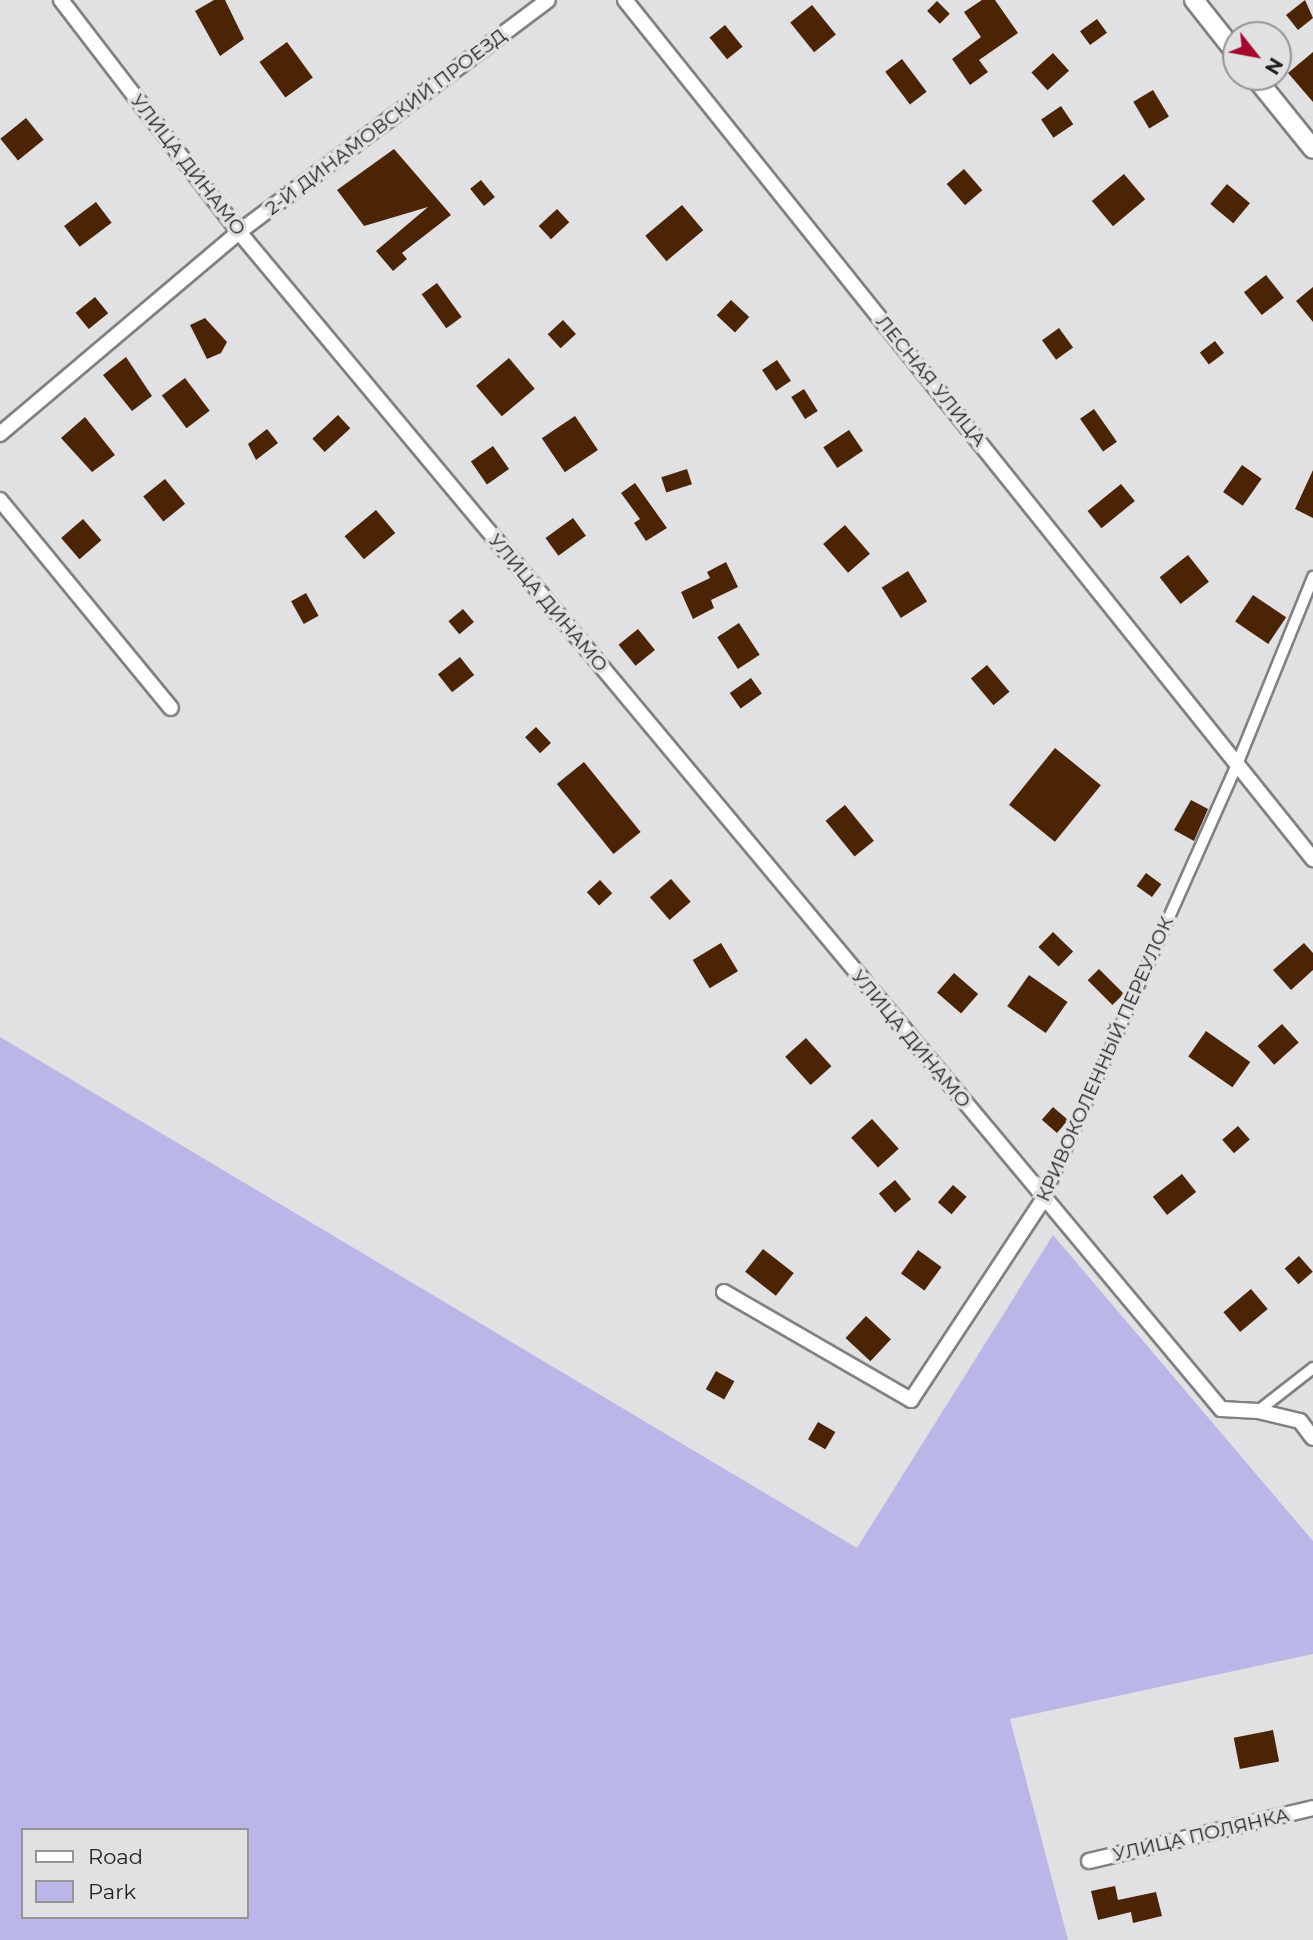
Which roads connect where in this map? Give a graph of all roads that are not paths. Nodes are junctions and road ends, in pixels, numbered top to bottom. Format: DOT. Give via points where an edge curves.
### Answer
graph roads {
  1 [pos="61,0"];
  2 [pos="548,0"];
  3 [pos="625,0"];
  4 [pos="1194,0"];
  5 [pos="1222,35"];
  6 [pos="1266,91"];
  7 [pos="1313,149"];
  8 [pos="239,232"];
  9 [pos="0,434"];
  10 [pos="0,500"];
  11 [pos="1313,577"];
  12 [pos="172,708"];
  13 [pos="1238,762"];
  14 [pos="1313,859"];
  15 [pos="1044,1198"];
  16 [pos="724,1292"];
  17 [pos="1313,1368"];
  18 [pos="1258,1411"];
  19 [pos="1313,1438"];
  20 [pos="1313,1808"];
  21 [pos="1089,1861"];
  1 -- 8 [label="street, УЛИЦА ДИНАМО"];
  2 -- 8 [label="street, 2-Й ДИНАМОВСКИЙ ПРОЕЗД"];
  3 -- 13 [label="street, ЛЕСНАЯ УЛИЦА"];
  4 -- 5 [label="street"];
  6 -- 7 [label="street"];
  8 -- 9 [label="street, 2-Й ДИНАМОВСКИЙ ПРОЕЗД"];
  8 -- 15 [label="street, УЛИЦА ДИНАМО"];
  10 -- 12 [label="street"];
  11 -- 13 [label="street, КРИВОКОЛЕННЫЙ ПЕРЕУЛОК"];
  13 -- 14 [label="street, ЛЕСНАЯ УЛИЦА"];
  13 -- 15 [label="street, КРИВОКОЛЕННЫЙ ПЕРЕУЛОК"];
  15 -- 16 [label="street, КРИВОКОЛЕННЫЙ ПЕРЕУЛОК" via="911,1400"];
  15 -- 18 [label="street, УЛИЦА ДИНАМО" via="1221,1409"];
  17 -- 18 [label="street"];
  18 -- 19 [label="street, УЛИЦА ДИНАМО" via="1300,1421"];
  20 -- 21 [label="street, УЛИЦА ПОЛЯНКА"];
}
